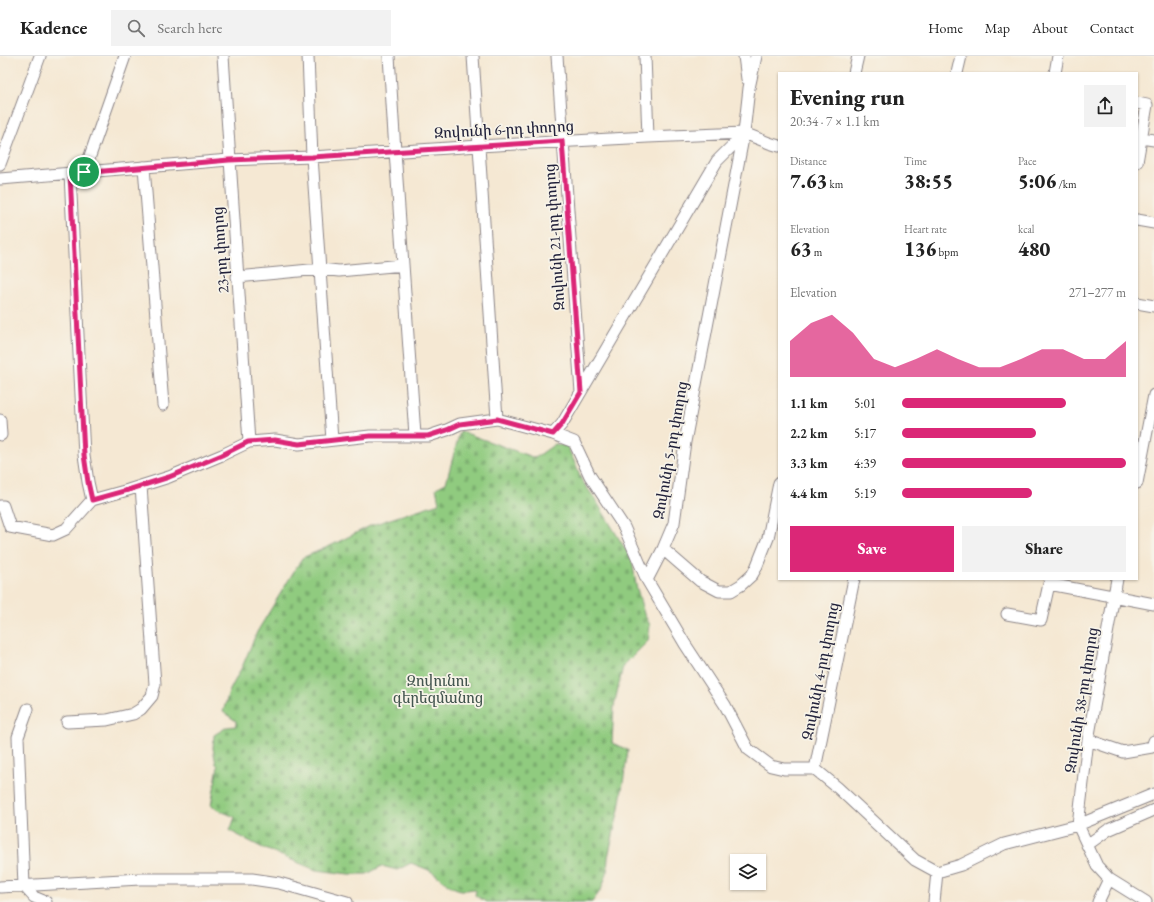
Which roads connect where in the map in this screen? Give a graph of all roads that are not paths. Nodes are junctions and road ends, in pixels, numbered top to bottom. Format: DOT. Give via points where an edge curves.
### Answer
graph roads {
  1 [pos="40,56"];
  2 [pos="125,56"];
  3 [pos="223,56"];
  4 [pos="308,56"];
  5 [pos="389,56"];
  6 [pos="473,56"];
  7 [pos="557,56"];
  8 [pos="645,56"];
  9 [pos="744,56"];
  10 [pos="756,56"];
  11 [pos="858,56"];
  12 [pos="960,56"];
  13 [pos="1058,56"];
  14 [pos="854,72"];
  15 [pos="957,72"];
  16 [pos="1055,72"];
  17 [pos="748,88"];
  18 [pos="1138,103"];
  19 [pos="744,133"];
  20 [pos="648,137"];
  21 [pos="1142,138"];
  22 [pos="1154,140"];
  23 [pos="562,141"];
  24 [pos="479,146"];
  25 [pos="778,146"];
  26 [pos="395,151"];
  27 [pos="312,157"];
  28 [pos="1138,157"];
  29 [pos="229,160"];
  30 [pos="0,164"];
  31 [pos="144,167"];
  32 [pos="84,172"];
  33 [pos="70,174"];
  34 [pos="0,179"];
  35 [pos="1138,220"];
  36 [pos="1154,223"];
  37 [pos="403,265"];
  38 [pos="320,268"];
  39 [pos="237,277"];
  40 [pos="1138,303"];
  41 [pos="1154,306"];
  42 [pos="581,392"];
  43 [pos="1154,395"];
  44 [pos="163,405"];
  45 [pos="497,419"];
  46 [pos="0,420"];
  47 [pos="553,434"];
  48 [pos="1,435"];
  49 [pos="416,435"];
  50 [pos="332,440"];
  51 [pos="248,442"];
  52 [pos="1145,453"];
  53 [pos="1138,479"];
  54 [pos="141,486"];
  55 [pos="778,488"];
  56 [pos="92,500"];
  57 [pos="0,506"];
  58 [pos="663,549"];
  59 [pos="647,580"];
  60 [pos="854,580"];
  61 [pos="1117,580"];
  62 [pos="1049,582"];
  63 [pos="1113,597"];
  64 [pos="1154,604"];
  65 [pos="1007,614"];
  66 [pos="28,709"];
  67 [pos="67,722"];
  68 [pos="1088,740"];
  69 [pos="1154,741"];
  70 [pos="815,769"];
  71 [pos="1154,794"];
  72 [pos="1154,810"];
  73 [pos="1078,825"];
  74 [pos="1087,845"];
  75 [pos="937,872"];
  76 [pos="1109,879"];
  77 [pos="24,886"];
  78 [pos="0,888"];
  79 [pos="46,902"];
  80 [pos="347,902"];
  81 [pos="934,902"];
  82 [pos="1098,902"];
  83 [pos="1146,902"];
  1 -- 30 [label="street"];
  2 -- 32 [label="street"];
  3 -- 29 [label="street, 23-րդ փողոց"];
  4 -- 27 [label="street"];
  5 -- 26 [label="street"];
  6 -- 24 [label="street"];
  7 -- 23 [label="street, Զովունի 21-րդ փողոց"];
  8 -- 20 [label="street"];
  9 -- 17 [label="street"];
  10 -- 17 [label="street, Զովունի 5-րդ փողոց"];
  11 -- 14 [label="street"];
  12 -- 15 [label="street"];
  13 -- 16 [label="street"];
  17 -- 19 [label="street, Զովունի 5-րդ փողոց"];
  18 -- 21 [label="street" via="1147,105"];
  19 -- 20 [label="street, Զովունի 6-րդ փողոց"];
  19 -- 25 [label="street, Զովունի 6-րդ փողոց"];
  19 -- 42 [label="street" via="717,161"];
  19 -- 58 [label="street, Զովունի 5-րդ փողոց" via="685,442 674,524"];
  20 -- 23 [label="street, Զովունի 6-րդ փողոց"];
  21 -- 22 [label="street"];
  21 -- 28 [label="street"];
  23 -- 24 [label="street, Զովունի 6-րդ փողոց"];
  23 -- 42 [label="street, Զովունի 21-րդ փողոց"];
  24 -- 26 [label="street, Զովունի 6-րդ փողոց"];
  24 -- 45 [label="street"];
  26 -- 27 [label="street, Զովունի 6-րդ փողոց"];
  26 -- 37 [label="street"];
  27 -- 29 [label="street, Զովունի 6-րդ փողոց"];
  27 -- 38 [label="street"];
  29 -- 31 [label="street, Զովունի 6-րդ փողոց"];
  29 -- 39 [label="street, 23-րդ փողոց"];
  31 -- 32 [label="street, Զովունի 6-րդ փողոց"];
  31 -- 44 [label="street"];
  32 -- 33 [label="street, Զովունի 6-րդ փողոց"];
  33 -- 34 [label="street, Զովունի 6-րդ փողոց"];
  33 -- 56 [label="street" via="84,455"];
  35 -- 36 [label="street"];
  37 -- 38 [label="street" via="339,272"];
  37 -- 49 [label="street"];
  38 -- 39 [label="street"];
  38 -- 50 [label="street"];
  39 -- 51 [label="street, 23-րդ փողոց"];
  40 -- 41 [label="street"];
  42 -- 47 [label="street"];
  43 -- 52 [label="street"];
  45 -- 47 [label="street"];
  45 -- 49 [label="street" via="460,424 428,436"];
  46 -- 48 [label="street"];
  47 -- 59 [label="street" via="574,442 590,476 624,528"];
  49 -- 50 [label="street"];
  50 -- 51 [label="street" via="299,444 275,440"];
  51 -- 54 [label="street" via="191,469"];
  52 -- 53 [label="street"];
  54 -- 56 [label="street"];
  54 -- 67 [label="street" via="155,684 152,696 141,709 127,716"];
  55 -- 58 [label="street" via="768,538 756,568 752,575 731,591 719,591 700,581"];
  56 -- 57 [label="street" via="66,529 53,535 10,527 3,506"];
  58 -- 59 [label="street, Զովունի 5-րդ փողոց"];
  59 -- 70 [label="street" via="725,705 748,749 771,766 784,769"];
  60 -- 70 [label="street, Զովունի 4-րդ փողոց"];
  61 -- 63 [label="street, Զովունի 38-րդ փողոց"];
  62 -- 63 [label="street"];
  62 -- 65 [label="street" via="1041,620"];
  63 -- 64 [label="street"];
  63 -- 68 [label="street, Զովունի 38-րդ փողոց"];
  66 -- 77 [label="street" via="18,737"];
  68 -- 69 [label="street" via="1123,752 1152,747"];
  68 -- 73 [label="street, Զովունի 38-րդ փողոց"];
  70 -- 75 [label="street" via="915,860"];
  71 -- 73 [label="street"];
  72 -- 74 [label="street" via="1108,830"];
  73 -- 74 [label="street"];
  73 -- 75 [label="street" via="1004,844 960,865"];
  74 -- 76 [label="street" via="1096,866"];
  75 -- 81 [label="street"];
  76 -- 82 [label="street"];
  76 -- 83 [label="street"];
  77 -- 78 [label="street"];
  77 -- 79 [label="street" via="34,897"];
  77 -- 80 [label="street" via="140,879 252,879 279,882"];
}
